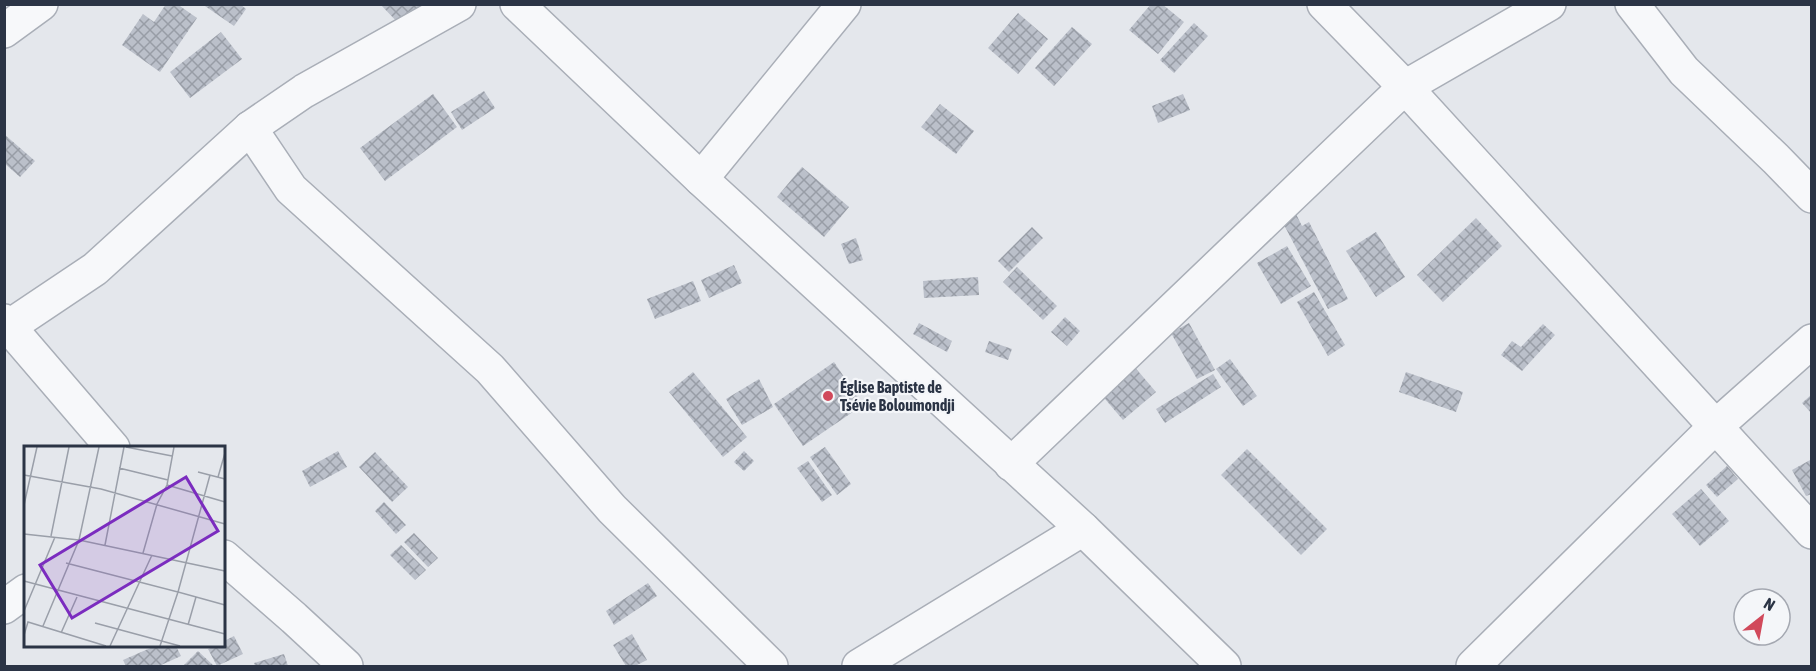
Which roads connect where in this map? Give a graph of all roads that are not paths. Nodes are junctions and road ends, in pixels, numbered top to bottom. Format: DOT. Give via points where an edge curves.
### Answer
graph roads {
  1 [pos="41,4"];
  2 [pos="459,4"];
  3 [pos="517,4"];
  4 [pos="844,4"];
  5 [pos="1324,4"];
  6 [pos="1549,4"];
  7 [pos="1632,4"];
  8 [pos="4,31"];
  9 [pos="1405,87"];
  10 [pos="250,128"];
  11 [pos="701,179"];
  12 [pos="1812,196"];
  13 [pos="6,326"];
  14 [pos="1812,340"];
  15 [pos="1715,427"];
  16 [pos="112,446"];
  17 [pos="1011,464"];
  18 [pos="1083,530"];
  19 [pos="1812,532"];
  20 [pos="225,557"];
  21 [pos="24,592"];
  22 [pos="4,606"];
  23 [pos="346,666"];
  24 [pos="771,666"];
  25 [pos="859,666"];
  26 [pos="1224,666"];
  27 [pos="1473,666"];
  1 -- 8 [label="street"];
  2 -- 10 [label="street" via="304,91"];
  3 -- 11 [label="street"];
  4 -- 11 [label="street"];
  5 -- 9 [label="street"];
  6 -- 9 [label="street"];
  7 -- 12 [label="street" via="1684,70"];
  9 -- 15 [label="street"];
  9 -- 17 [label="street"];
  10 -- 13 [label="street" via="94,269"];
  10 -- 24 [label="street" via="291,189 490,369 612,509"];
  11 -- 17 [label="street"];
  13 -- 16 [label="street"];
  14 -- 15 [label="street"];
  15 -- 19 [label="street"];
  15 -- 27 [label="street"];
  17 -- 18 [label="street"];
  18 -- 25 [label="street"];
  18 -- 26 [label="street"];
  20 -- 23 [label="street"];
  21 -- 22 [label="street"];
}
